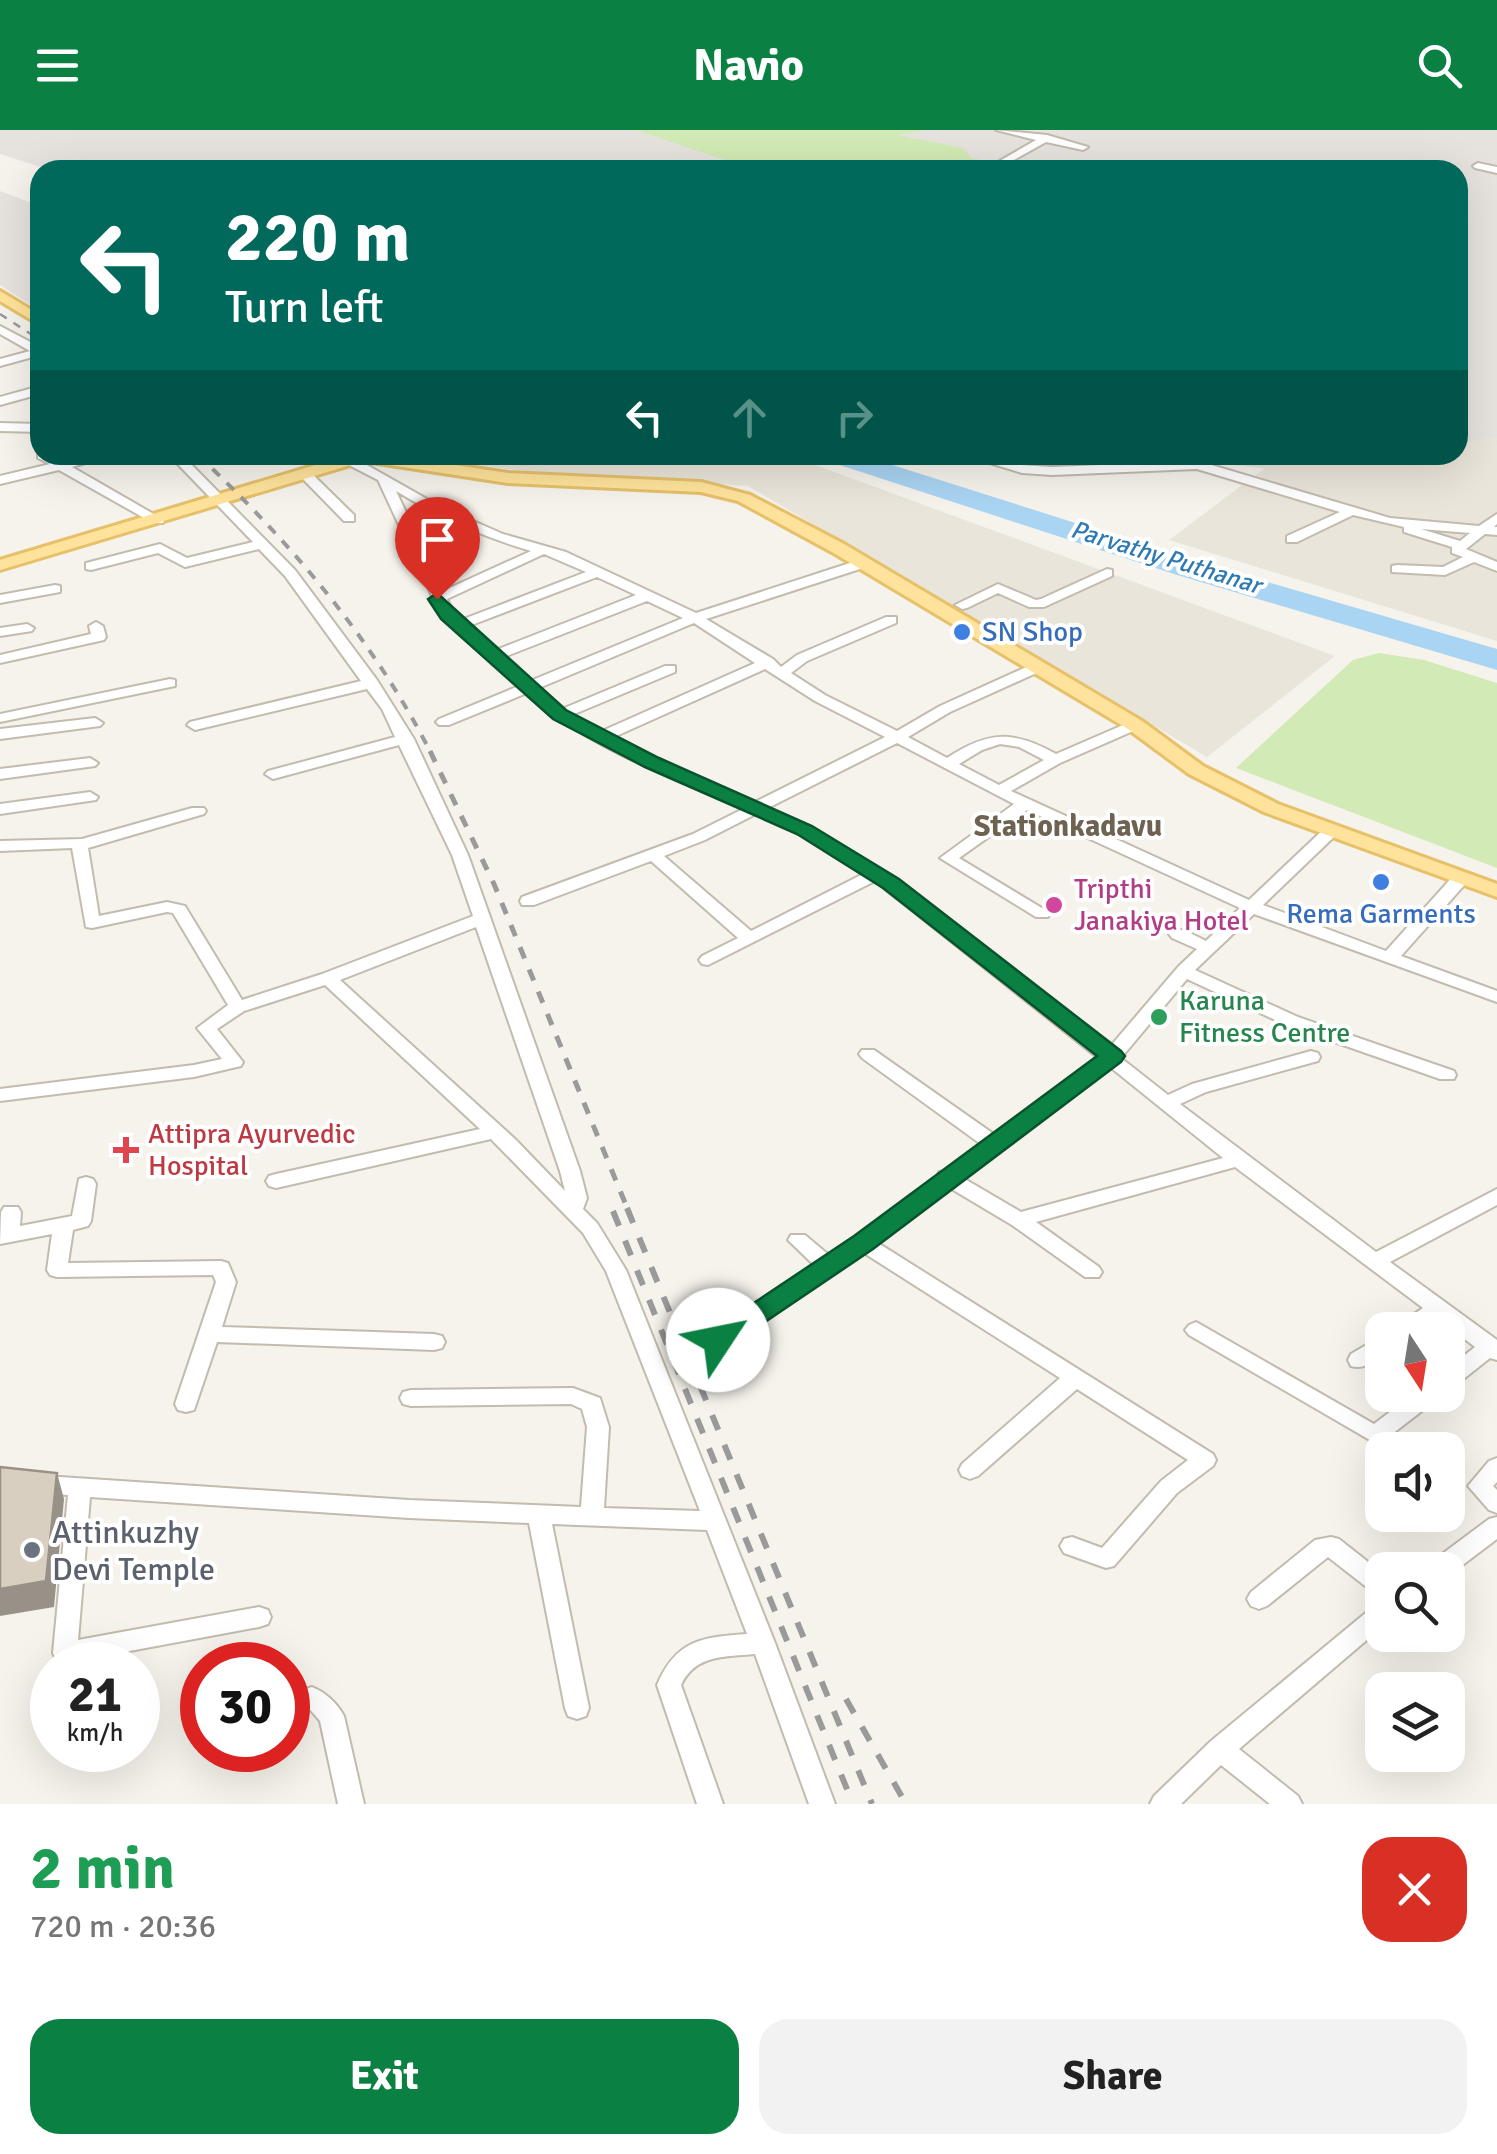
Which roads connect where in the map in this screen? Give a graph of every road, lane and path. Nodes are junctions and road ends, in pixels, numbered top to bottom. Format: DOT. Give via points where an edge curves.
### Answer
graph roads {
  1 [pos="1000,130"];
  2 [pos="1060,130"];
  3 [pos="1045,140"];
  4 [pos="1084,147"];
  5 [pos="1008,160"];
  6 [pos="1478,166"];
  7 [pos="1497,170"];
  8 [pos="0,295"];
  9 [pos="30,314"];
  10 [pos="3,333"];
  11 [pos="30,347"];
  12 [pos="30,355"];
  13 [pos="0,363"];
  14 [pos="30,393"];
  15 [pos="0,401"];
  16 [pos="0,427"];
  17 [pos="30,428"];
  18 [pos="64,465"];
  19 [pos="186,465"];
  20 [pos="332,465"];
  21 [pos="369,465"];
  22 [pos="420,465"];
  23 [pos="1007,465"];
  24 [pos="1198,465"];
  25 [pos="1198,465"];
  26 [pos="60,466"];
  27 [pos="306,474"];
  28 [pos="4,475"];
  29 [pos="383,478"];
  30 [pos="224,501"];
  31 [pos="1352,512"];
  32 [pos="349,518"];
  33 [pos="158,520"];
  34 [pos="1389,522"];
  35 [pos="1493,526"];
  36 [pos="1292,539"];
  37 [pos="263,544"];
  38 [pos="1461,546"];
  39 [pos="545,549"];
  40 [pos="1472,558"];
  41 [pos="861,564"];
  42 [pos="0,565"];
  43 [pos="91,566"];
  44 [pos="1497,567"];
  45 [pos="1397,569"];
  46 [pos="1107,572"];
  47 [pos="596,574"];
  48 [pos="54,588"];
  49 [pos="644,597"];
  50 [pos="0,599"];
  51 [pos="437,599"];
  52 [pos="962,605"];
  53 [pos="695,618"];
  54 [pos="891,620"];
  55 [pos="460,624"];
  56 [pos="96,626"];
  57 [pos="26,628"];
  58 [pos="0,632"];
  59 [pos="496,655"];
  60 [pos="0,660"];
  61 [pos="768,662"];
  62 [pos="1038,667"];
  63 [pos="670,669"];
  64 [pos="782,672"];
  65 [pos="170,683"];
  66 [pos="372,683"];
  67 [pos="531,687"];
  68 [pos="560,714"];
  69 [pos="0,718"];
  70 [pos="444,722"];
  71 [pos="95,723"];
  72 [pos="1134,724"];
  73 [pos="195,725"];
  74 [pos="0,734"];
  75 [pos="601,737"];
  76 [pos="897,737"];
  77 [pos="406,740"];
  78 [pos="1055,760"];
  79 [pos="90,763"];
  80 [pos="948,764"];
  81 [pos="0,774"];
  82 [pos="273,774"];
  83 [pos="999,791"];
  84 [pos="90,797"];
  85 [pos="1026,802"];
  86 [pos="0,809"];
  87 [pos="758,809"];
  88 [pos="198,811"];
  89 [pos="1332,830"];
  90 [pos="79,845"];
  91 [pos="0,846"];
  92 [pos="654,856"];
  93 [pos="876,874"];
  94 [pos="1461,878"];
  95 [pos="1497,891"];
  96 [pos="528,901"];
  97 [pos="1251,907"];
  98 [pos="1042,912"];
  99 [pos="479,920"];
  100 [pos="1178,934"];
  101 [pos="750,939"];
  102 [pos="1208,948"];
  103 [pos="1389,958"];
  104 [pos="708,960"];
  105 [pos="1184,972"];
  106 [pos="328,978"];
  107 [pos="1497,997"];
  108 [pos="238,1008"];
  109 [pos="868,1054"];
  110 [pos="1113,1056"];
  111 [pos="1310,1056"];
  112 [pos="1447,1075"];
  113 [pos="0,1094"];
  114 [pos="1168,1102"];
  115 [pos="495,1132"];
  116 [pos="994,1144"];
  117 [pos="1238,1160"];
  118 [pos="946,1177"];
  119 [pos="276,1181"];
  120 [pos="86,1184"];
  121 [pos="1497,1196"];
  122 [pos="573,1210"];
  123 [pos="11,1212"];
  124 [pos="1019,1220"];
  125 [pos="64,1225"];
  126 [pos="5,1236"];
  127 [pos="798,1240"];
  128 [pos="864,1243"];
  129 [pos="1377,1260"];
  130 [pos="829,1266"];
  131 [pos="1092,1272"];
  132 [pos="1439,1308"];
  133 [pos="1433,1312"];
  134 [pos="1196,1330"];
  135 [pos="209,1334"];
  136 [pos="718,1340"];
  137 [pos="434,1342"];
  138 [pos="1493,1349"];
  139 [pos="1365,1356"];
  140 [pos="1359,1360"];
  141 [pos="1465,1368"];
  142 [pos="1076,1378"];
  143 [pos="410,1398"];
  144 [pos="186,1404"];
  145 [pos="1405,1412"];
  146 [pos="1497,1467"];
  147 [pos="970,1470"];
  148 [pos="0,1482"];
  149 [pos="80,1486"];
  150 [pos="1497,1504"];
  151 [pos="539,1516"];
  152 [pos="592,1517"];
  153 [pos="715,1521"];
  154 [pos="1497,1526"];
  155 [pos="1072,1546"];
  156 [pos="1462,1552"];
  157 [pos="1365,1573"];
  158 [pos="1259,1600"];
  159 [pos="259,1617"];
  160 [pos="1365,1627"];
  161 [pos="763,1643"];
  162 [pos="312,1698"];
  163 [pos="576,1708"];
  164 [pos="1220,1749"];
  165 [pos="352,1804"];
  166 [pos="710,1804"];
  167 [pos="822,1804"];
  168 [pos="1162,1804"];
  169 [pos="1289,1804"];
  1 -- 3 [label="street"];
  2 -- 3 [label="street"];
  3 -- 4 [label="street"];
  3 -- 5 [label="street"];
  6 -- 7 [label="street"];
  8 -- 9 [label="main road"];
  10 -- 11 [label="street"];
  12 -- 13 [label="street"];
  14 -- 15 [label="street"];
  16 -- 17 [label="street"];
  18 -- 26 [label="street"];
  19 -- 30 [label="street"];
  20 -- 27 [label="main road"];
  21 -- 29 [label="street"];
  22 -- 41 [label="main road" via="508,478 724,492 759,504"];
  23 -- 25 [label="street" via="1052,471"];
  24 -- 31 [label="street"];
  26 -- 28 [label="street"];
  26 -- 33 [label="street"];
  27 -- 30 [label="main road"];
  27 -- 32 [label="street"];
  29 -- 39 [label="street" via="498,538"];
  29 -- 51 [label="street"];
  30 -- 33 [label="main road"];
  30 -- 37 [label="street"];
  31 -- 34 [label="street"];
  31 -- 36 [label="street"];
  33 -- 42 [label="main road"];
  34 -- 35 [label="street"];
  34 -- 38 [label="street"];
  35 -- 38 [label="street"];
  37 -- 43 [label="street" via="186,562 156,548"];
  37 -- 66 [label="street"];
  38 -- 40 [label="street" via="1458,552"];
  39 -- 47 [label="street"];
  39 -- 51 [label="street"];
  40 -- 44 [label="street"];
  40 -- 45 [label="street" via="1445,570"];
  41 -- 53 [label="street"];
  41 -- 62 [label="main road"];
  46 -- 52 [label="street" via="1044,603 998,588"];
  47 -- 49 [label="street"];
  47 -- 55 [label="street"];
  48 -- 50 [label="street"];
  49 -- 53 [label="street"];
  49 -- 59 [label="street"];
  51 -- 55 [label="street"];
  53 -- 61 [label="street"];
  53 -- 67 [label="street"];
  54 -- 64 [label="street"];
  55 -- 59 [label="street"];
  56 -- 60 [label="street" via="99,637"];
  57 -- 58 [label="street"];
  59 -- 67 [label="street"];
  61 -- 64 [label="street"];
  61 -- 75 [label="street"];
  62 -- 72 [label="main road"];
  62 -- 76 [label="street"];
  63 -- 68 [label="street"];
  64 -- 76 [label="street"];
  65 -- 69 [label="street"];
  66 -- 73 [label="street"];
  66 -- 77 [label="street"];
  67 -- 68 [label="street"];
  67 -- 70 [label="street"];
  68 -- 75 [label="street"];
  71 -- 74 [label="street"];
  72 -- 78 [label="street"];
  72 -- 89 [label="main road" via="1196,770"];
  75 -- 87 [label="street"];
  76 -- 80 [label="street"];
  76 -- 87 [label="street"];
  77 -- 82 [label="street"];
  77 -- 99 [label="street" via="460,855"];
  78 -- 80 [label="street" via="1010,738 984,740"];
  78 -- 83 [label="street"];
  79 -- 81 [label="street"];
  80 -- 83 [label="street"];
  83 -- 85 [label="street"];
  84 -- 86 [label="street"];
  85 -- 97 [label="street"];
  85 -- 98 [label="street" via="948,858"];
  87 -- 92 [label="street"];
  87 -- 93 [label="street"];
  88 -- 90 [label="street"];
  89 -- 94 [label="main road"];
  89 -- 97 [label="street"];
  90 -- 91 [label="street"];
  90 -- 108 [label="street" via="88,920 179,910"];
  92 -- 96 [label="street"];
  92 -- 101 [label="street"];
  93 -- 101 [label="street"];
  93 -- 110 [label="street"];
  94 -- 95 [label="main road"];
  94 -- 103 [label="street"];
  97 -- 102 [label="street"];
  97 -- 103 [label="street"];
  99 -- 106 [label="street"];
  99 -- 122 [label="street" via="570,1172"];
  100 -- 102 [label="street"];
  101 -- 104 [label="street"];
  102 -- 105 [label="street"];
  103 -- 107 [label="street"];
  105 -- 110 [label="street"];
  105 -- 112 [label="street" via="1292,1021"];
  106 -- 108 [label="street"];
  106 -- 115 [label="street"];
  108 -- 113 [label="street" via="206,1028 234,1062"];
  109 -- 116 [label="street"];
  110 -- 114 [label="street"];
  110 -- 116 [label="street"];
  111 -- 114 [label="street"];
  114 -- 117 [label="street"];
  115 -- 119 [label="street"];
  115 -- 122 [label="street"];
  116 -- 118 [label="street"];
  117 -- 124 [label="street"];
  117 -- 129 [label="street"];
  118 -- 124 [label="street"];
  118 -- 128 [label="street"];
  120 -- 125 [label="street" via="81,1221"];
  121 -- 129 [label="street"];
  122 -- 153 [label="street" via="616,1270"];
  123 -- 126 [label="street"];
  124 -- 131 [label="street"];
  125 -- 126 [label="street"];
  125 -- 135 [label="street" via="57,1270 220,1268 226,1282"];
  127 -- 130 [label="street"];
  128 -- 130 [label="street"];
  128 -- 142 [label="street"];
  129 -- 132 [label="street"];
  130 -- 136 [label="street"];
  132 -- 133 [label="street"];
  132 -- 138 [label="street"];
  134 -- 145 [label="street" via="1375,1435"];
  135 -- 137 [label="street"];
  135 -- 144 [label="street"];
  138 -- 141 [label="street"];
  139 -- 140 [label="street"];
  142 -- 147 [label="street"];
  142 -- 155 [label="street" via="1205,1460 1168,1487 1106,1559"];
  143 -- 152 [label="street" via="574,1396 592,1404 598,1427"];
  146 -- 150 [label="street" via="1479,1486"];
  148 -- 149 [label="street"];
  149 -- 151 [label="street"];
  149 -- 159 [label="street" via="65,1654"];
  151 -- 152 [label="street"];
  151 -- 163 [label="street"];
  152 -- 153 [label="street"];
  153 -- 161 [label="street"];
  154 -- 156 [label="street"];
  157 -- 158 [label="street" via="1331,1546 1323,1547"];
  160 -- 164 [label="street"];
  161 -- 166 [label="street" via="696,1651 679,1659 669,1685"];
  161 -- 167 [label="street"];
  162 -- 165 [label="street" via="331,1716"];
  164 -- 168 [label="street"];
  164 -- 169 [label="street"];
}
